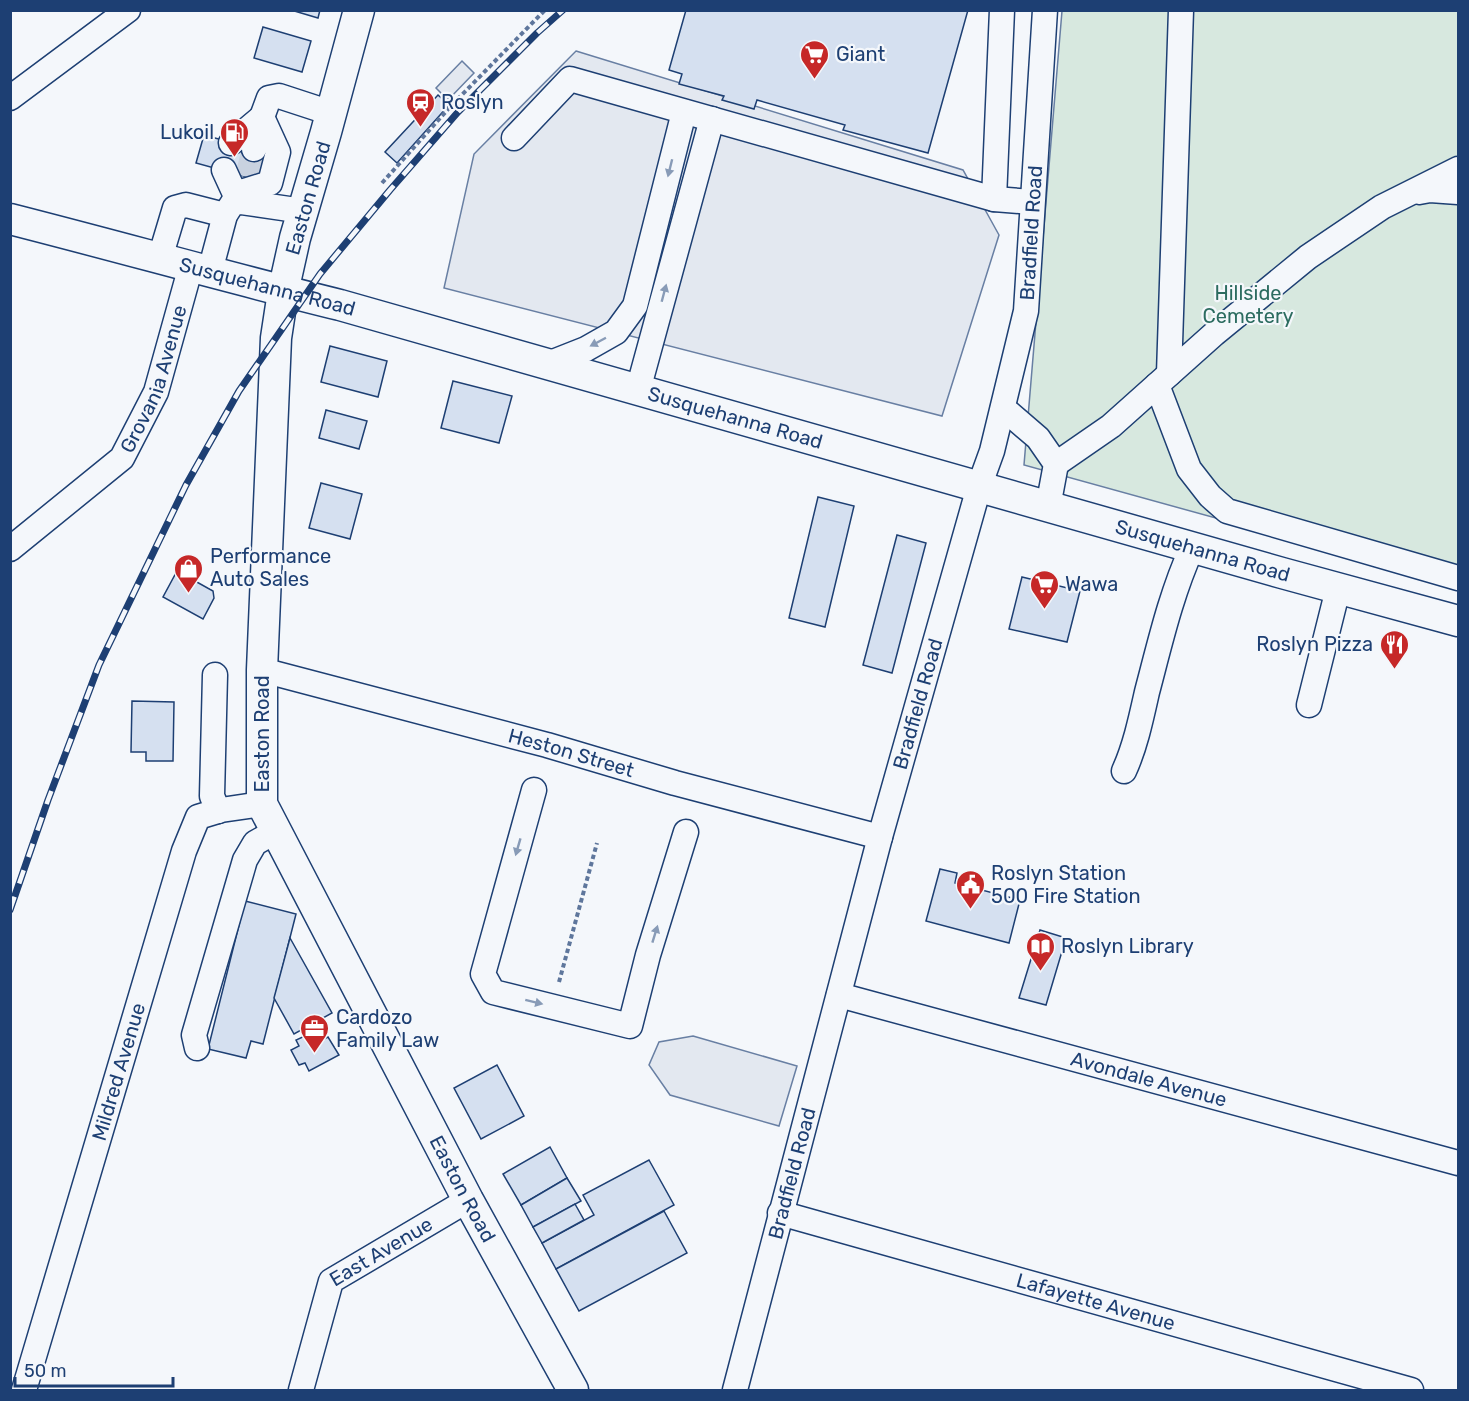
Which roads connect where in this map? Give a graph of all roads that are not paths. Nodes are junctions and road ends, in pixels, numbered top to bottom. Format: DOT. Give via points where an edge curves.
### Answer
graph roads {
  1 [pos="128,10"];
  2 [pos="359,10"];
  3 [pos="1002,10"];
  4 [pos="1045,10"];
  5 [pos="1181,10"];
  6 [pos="10,98"];
  7 [pos="684,112"];
  8 [pos="331,113"];
  9 [pos="261,117"];
  10 [pos="712,119"];
  11 [pos="514,138"];
  12 [pos="242,146"];
  13 [pos="1458,169"];
  14 [pos="233,191"];
  15 [pos="1458,192"];
  16 [pos="1406,195"];
  17 [pos="993,199"];
  18 [pos="1032,202"];
  19 [pos="303,211"];
  20 [pos="10,219"];
  21 [pos="160,258"];
  22 [pos="200,268"];
  23 [pos="283,292"];
  24 [pos="548,364"];
  25 [pos="1163,380"];
  26 [pos="638,390"];
  27 [pos="1003,408"];
  28 [pos="1056,464"];
  29 [pos="979,487"];
  30 [pos="1048,507"];
  31 [pos="1192,548"];
  32 [pos="10,549"];
  33 [pos="1458,578"];
  34 [pos="1338,589"];
  35 [pos="1458,621"];
  36 [pos="262,670"];
  37 [pos="215,675"];
  38 [pos="1309,705"];
  39 [pos="1124,771"];
  40 [pos="534,790"];
  41 [pos="262,804"];
  42 [pos="218,811"];
  43 [pos="276,831"];
  44 [pos="686,832"];
  45 [pos="880,837"];
  46 [pos="839,995"];
  47 [pos="197,1048"];
  48 [pos="1458,1163"];
  49 [pos="468,1200"];
  50 [pos="780,1213"];
  51 [pos="24,1390"];
  52 [pos="301,1390"];
  53 [pos="573,1390"];
  54 [pos="735,1390"];
  55 [pos="1411,1390"];
  1 -- 6 [label="street"];
  2 -- 8 [label="main road, Easton Road"];
  3 -- 17 [label="street"];
  4 -- 18 [label="street, Bradfield Road"];
  5 -- 25 [label="street"];
  7 -- 10 [label="street"];
  7 -- 11 [label="street" via="570,79"];
  7 -- 24 [label="street, one-way" via="635,306 616,332"];
  8 -- 9 [label="street" via="279,96 269,98"];
  8 -- 19 [label="main road, Easton Road"];
  9 -- 12 [label="street"];
  9 -- 14 [label="street" via="278,152 270,183"];
  10 -- 17 [label="street"];
  26 -- 10 [label="street, one-way"];
  13 -- 16 [label="street"];
  14 -- 19 [label="street"];
  14 -- 21 [label="street" via="175,208"];
  14 -- 22 [label="street, Grovania Avenue"];
  15 -- 16 [label="street" via="1430,190"];
  16 -- 25 [label="street" via="1308,257"];
  17 -- 18 [label="street"];
  18 -- 27 [label="street, Bradfield Road" via="1026,311"];
  19 -- 23 [label="main road, Easton Road"];
  20 -- 21 [label="main road, Susquehanna Road"];
  21 -- 22 [label="main road, Susquehanna Road"];
  22 -- 23 [label="main road, Susquehanna Road"];
  22 -- 32 [label="street, Grovania Avenue" via="156,392 123,458"];
  23 -- 24 [label="main road, Susquehanna Road"];
  23 -- 36 [label="main road, Easton Road" via="273,378"];
  24 -- 26 [label="main road, Susquehanna Road"];
  25 -- 28 [label="street" via="1111,426"];
  25 -- 33 [label="street" via="1189,469 1227,511"];
  26 -- 29 [label="main road, Susquehanna Road"];
  27 -- 28 [label="street" via="1038,438"];
  27 -- 29 [label="street, Bradfield Road"];
  28 -- 30 [label="street"];
  29 -- 30 [label="main road, Susquehanna Road"];
  29 -- 45 [label="street, Bradfield Road"];
  30 -- 31 [label="main road, Susquehanna Road"];
  31 -- 34 [label="main road, Susquehanna Road"];
  31 -- 39 [label="street" via="1165,622"];
  34 -- 35 [label="main road, Susquehanna Road"];
  34 -- 38 [label="street"];
  36 -- 41 [label="main road, Easton Road"];
  36 -- 45 [label="street, Heston Street"];
  37 -- 42 [label="street" via="212,796"];
  40 -- 44 [label="street, one-way" via="483,975 493,992 630,1026"];
  41 -- 42 [label="street, Mildred Avenue"];
  41 -- 43 [label="main road, Easton Road"];
  42 -- 51 [label="street, Mildred Avenue" via="198,817 184,851"];
  43 -- 47 [label="street" via="255,843 245,860 194,1035"];
  43 -- 49 [label="main road, Easton Road"];
  45 -- 46 [label="street, Bradfield Road"];
  46 -- 48 [label="street, Avondale Avenue"];
  46 -- 50 [label="street, Bradfield Road"];
  49 -- 52 [label="street, East Avenue" via="331,1281"];
  49 -- 53 [label="main road, Easton Road"];
  50 -- 54 [label="street, Bradfield Road"];
  50 -- 55 [label="street, Lafayette Avenue"];
}
